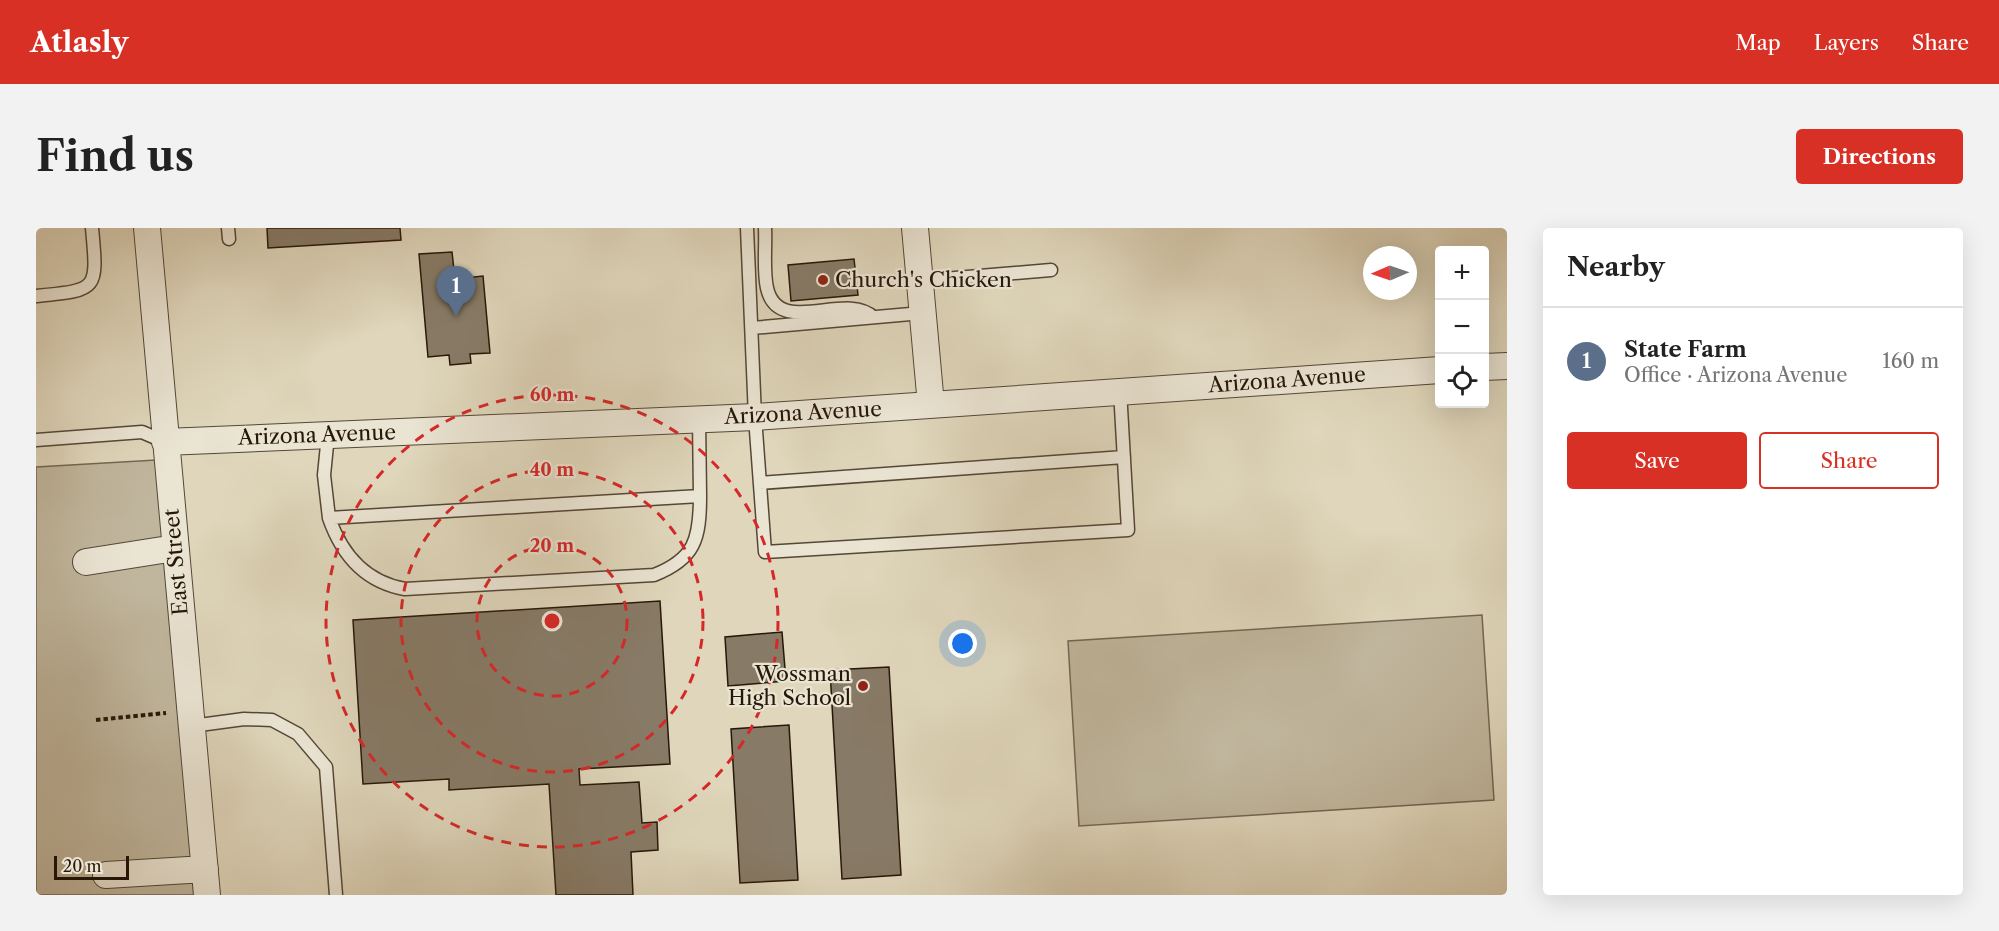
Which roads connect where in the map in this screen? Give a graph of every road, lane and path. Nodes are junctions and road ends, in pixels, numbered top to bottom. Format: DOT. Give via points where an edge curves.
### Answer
graph roads {
  1 [pos="92,228"];
  2 [pos="147,228"];
  3 [pos="747,228"];
  4 [pos="765,228"];
  5 [pos="915,228"];
  6 [pos="1051,270"];
  7 [pos="918,281"];
  8 [pos="36,296"];
  9 [pos="922,313"];
  10 [pos="873,317"];
  11 [pos="752,328"];
  12 [pos="1507,366"];
  13 [pos="1489,367"];
  14 [pos="1435,370"];
  15 [pos="1120,390"];
  16 [pos="931,405"];
  17 [pos="755,417"];
  18 [pos="699,419"];
  19 [pos="328,435"];
  20 [pos="36,440"];
  21 [pos="165,442"];
  22 [pos="1124,457"];
  23 [pos="760,483"];
  24 [pos="700,496"];
  25 [pos="328,518"];
  26 [pos="175,548"];
  27 [pos="86,562"];
  28 [pos="184,719"];
  29 [pos="96,720"];
  30 [pos="205,868"];
  31 [pos="106,875"];
  32 [pos="207,895"];
  33 [pos="336,895"];
  1 -- 8 [label="lane" via="96,269 87,288"];
  2 -- 21 [label="street, East Street"];
  3 -- 11 [label="lane"];
  4 -- 10 [label="lane" via="767,288 772,300 783,310 851,309 867,311"];
  5 -- 7 [label="street"];
  6 -- 7 [label="lane"];
  7 -- 9 [label="street"];
  9 -- 10 [label="lane"];
  9 -- 16 [label="street"];
  10 -- 11 [label="lane"];
  11 -- 17 [label="lane"];
  12 -- 13 [label="street"];
  14 -- 15 [label="street, Arizona Avenue"];
  15 -- 16 [label="street, Arizona Avenue"];
  15 -- 22 [label="lane"];
  16 -- 17 [label="street, Arizona Avenue"];
  17 -- 18 [label="street, Arizona Avenue"];
  17 -- 23 [label="lane"];
  18 -- 19 [label="street, Arizona Avenue"];
  18 -- 24 [label="lane"];
  19 -- 21 [label="street, Arizona Avenue"];
  19 -- 25 [label="lane" via="324,475"];
  20 -- 21 [label="lane" via="142,432"];
  21 -- 26 [label="street, East Street"];
  22 -- 23 [label="lane"];
  22 -- 23 [label="lane" via="1128,530 765,552"];
  24 -- 25 [label="lane"];
  24 -- 25 [label="lane" via="700,519 691,552 673,567 654,575 405,589 384,585 363,573 336,538"];
  26 -- 27 [label="street"];
  26 -- 28 [label="street, East Street"];
  28 -- 29 [label="path"];
  28 -- 30 [label="street, East Street"];
  28 -- 33 [label="lane" via="272,720 298,734 326,767"];
  30 -- 31 [label="street"];
  30 -- 32 [label="street, East Street"];
}
